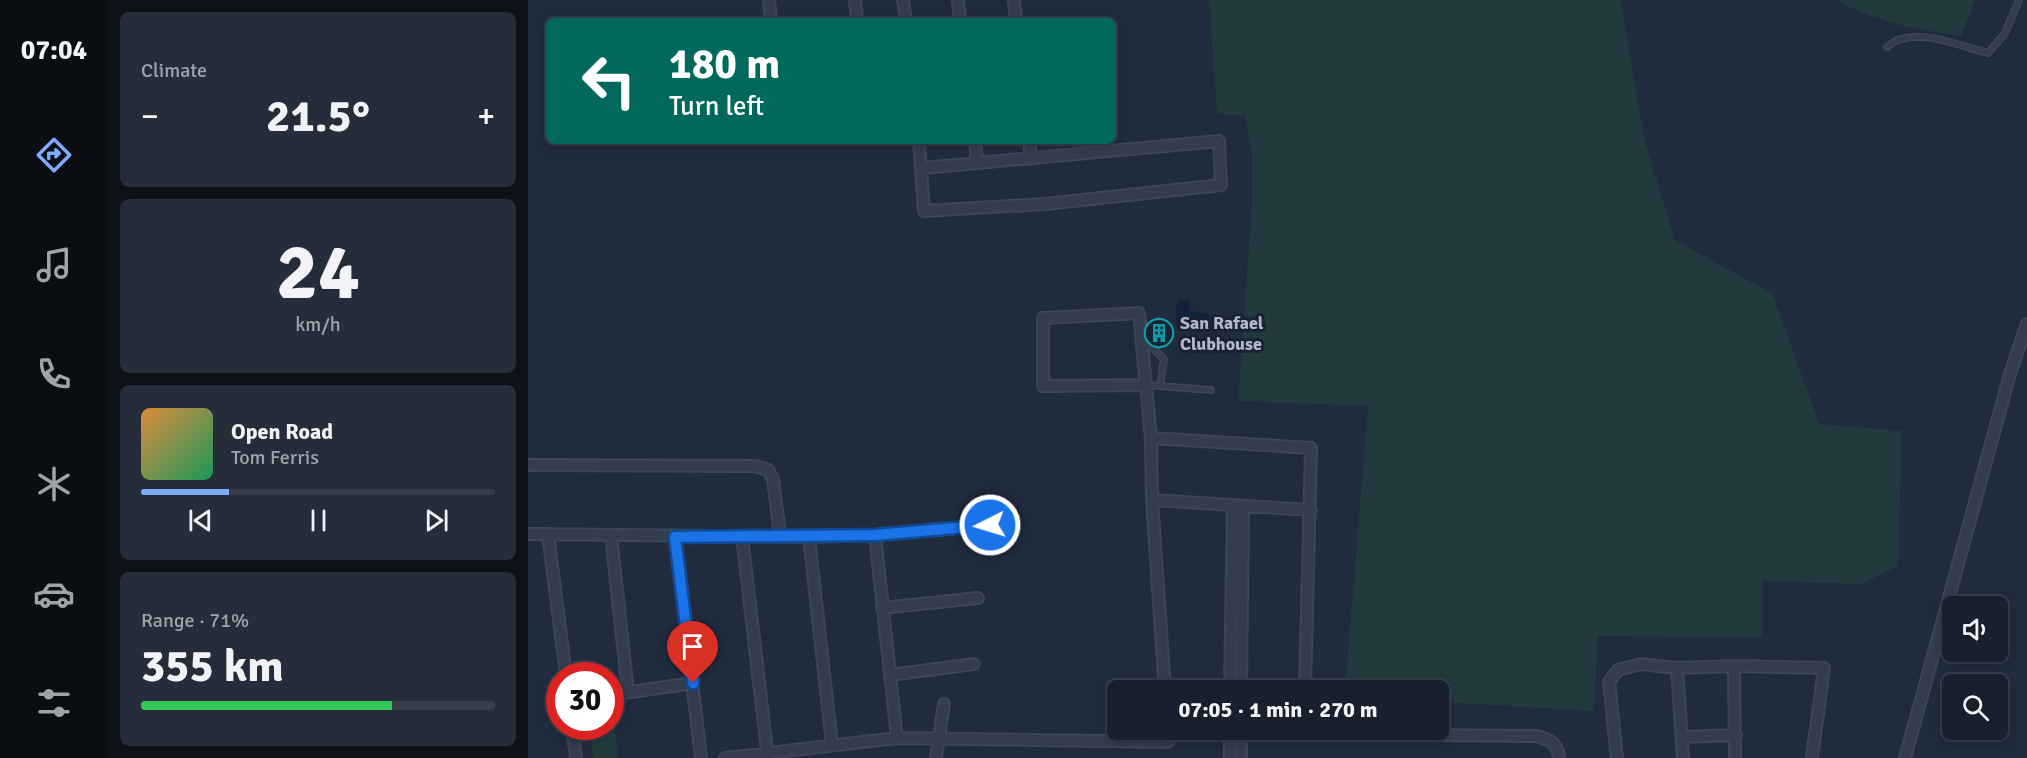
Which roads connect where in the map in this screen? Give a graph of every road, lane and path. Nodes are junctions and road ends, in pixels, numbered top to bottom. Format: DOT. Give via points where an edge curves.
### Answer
graph roads {
  1 [pos="769,0"];
  2 [pos="855,0"];
  3 [pos="903,0"];
  4 [pos="958,0"];
  5 [pos="1014,0"];
  6 [pos="2019,0"];
  7 [pos="771,18"];
  8 [pos="857,18"];
  9 [pos="906,18"];
  10 [pos="960,18"];
  11 [pos="1016,18"];
  12 [pos="1887,47"];
  13 [pos="920,144"];
  14 [pos="975,144"];
  15 [pos="1029,144"];
  16 [pos="1031,159"];
  17 [pos="977,161"];
  18 [pos="922,168"];
  19 [pos="2027,324"];
  20 [pos="1141,343"];
  21 [pos="1145,385"];
  22 [pos="1160,386"];
  23 [pos="1211,390"];
  24 [pos="1151,438"];
  25 [pos="528,465"];
  26 [pos="1152,500"];
  27 [pos="1238,506"];
  28 [pos="1311,510"];
  29 [pos="990,525"];
  30 [pos="528,534"];
  31 [pos="548,534"];
  32 [pos="875,535"];
  33 [pos="611,536"];
  34 [pos="742,536"];
  35 [pos="780,536"];
  36 [pos="675,537"];
  37 [pos="809,537"];
  38 [pos="978,598"];
  39 [pos="882,608"];
  40 [pos="564,662"];
  41 [pos="974,664"];
  42 [pos="1734,666"];
  43 [pos="1677,668"];
  44 [pos="890,675"];
  45 [pos="1164,680"];
  46 [pos="1230,680"];
  47 [pos="1241,680"];
  48 [pos="1305,680"];
  49 [pos="693,683"];
  50 [pos="628,692"];
  51 [pos="624,693"];
  52 [pos="944,704"];
  53 [pos="1449,735"];
  54 [pos="1736,735"];
  55 [pos="1682,737"];
  56 [pos="897,738"];
  57 [pos="574,740"];
  58 [pos="1168,740"];
  59 [pos="1230,740"];
  60 [pos="1241,740"];
  61 [pos="937,741"];
  62 [pos="832,745"];
  63 [pos="767,752"];
  64 [pos="576,758"];
  65 [pos="701,758"];
  66 [pos="725,758"];
  67 [pos="936,758"];
  68 [pos="1230,758"];
  69 [pos="1241,758"];
  70 [pos="1559,758"];
  71 [pos="1617,758"];
  72 [pos="1683,758"];
  73 [pos="1735,758"];
  74 [pos="1812,758"];
  75 [pos="1905,758"];
  1 -- 7 [label="street"];
  2 -- 8 [label="street"];
  3 -- 9 [label="street"];
  4 -- 10 [label="street"];
  5 -- 11 [label="street"];
  6 -- 12 [label="lane" via="2005,33 1988,53 1905,36"];
  13 -- 18 [label="street"];
  14 -- 17 [label="street"];
  15 -- 16 [label="street"];
  16 -- 17 [label="street"];
  16 -- 18 [label="street" via="1219,141 1221,184 1045,204 924,211"];
  17 -- 18 [label="street"];
  19 -- 75 [label="street"];
  20 -- 21 [label="street"];
  20 -- 21 [label="street" via="1139,313 1043,318 1043,386"];
  20 -- 22 [label="lane" via="1148,344 1164,359"];
  21 -- 22 [label="lane"];
  21 -- 24 [label="street"];
  22 -- 23 [label="lane"];
  24 -- 26 [label="street"];
  24 -- 28 [label="street" via="1311,448"];
  25 -- 35 [label="street" via="756,466 768,470 773,479"];
  26 -- 27 [label="street"];
  26 -- 45 [label="street"];
  27 -- 28 [label="street"];
  27 -- 46 [label="street"];
  27 -- 47 [label="street"];
  28 -- 48 [label="street"];
  29 -- 32 [label="street"];
  30 -- 31 [label="street"];
  31 -- 33 [label="street"];
  31 -- 40 [label="street"];
  32 -- 37 [label="street"];
  32 -- 39 [label="street"];
  33 -- 36 [label="street"];
  33 -- 50 [label="street"];
  34 -- 35 [label="street"];
  34 -- 36 [label="street"];
  34 -- 63 [label="street"];
  35 -- 37 [label="street"];
  36 -- 49 [label="street"];
  37 -- 62 [label="street"];
  38 -- 39 [label="street"];
  39 -- 44 [label="street"];
  41 -- 44 [label="street"];
  42 -- 43 [label="street"];
  42 -- 54 [label="street"];
  42 -- 74 [label="street" via="1824,668"];
  43 -- 55 [label="street"];
  43 -- 71 [label="street" via="1641,664 1618,670 1609,682"];
  44 -- 56 [label="street"];
  49 -- 50 [label="street"];
  49 -- 65 [label="street"];
  50 -- 51 [label="street"];
  52 -- 61 [label="street"];
  53 -- 70 [label="street" via="1537,736 1552,741"];
  54 -- 55 [label="street"];
  54 -- 73 [label="street"];
  55 -- 72 [label="street"];
  56 -- 61 [label="street"];
  56 -- 62 [label="street"];
  57 -- 64 [label="street"];
  58 -- 61 [label="street"];
  59 -- 68 [label="street"];
  60 -- 69 [label="street"];
  61 -- 67 [label="street"];
  62 -- 63 [label="street"];
  63 -- 66 [label="street"];
}
